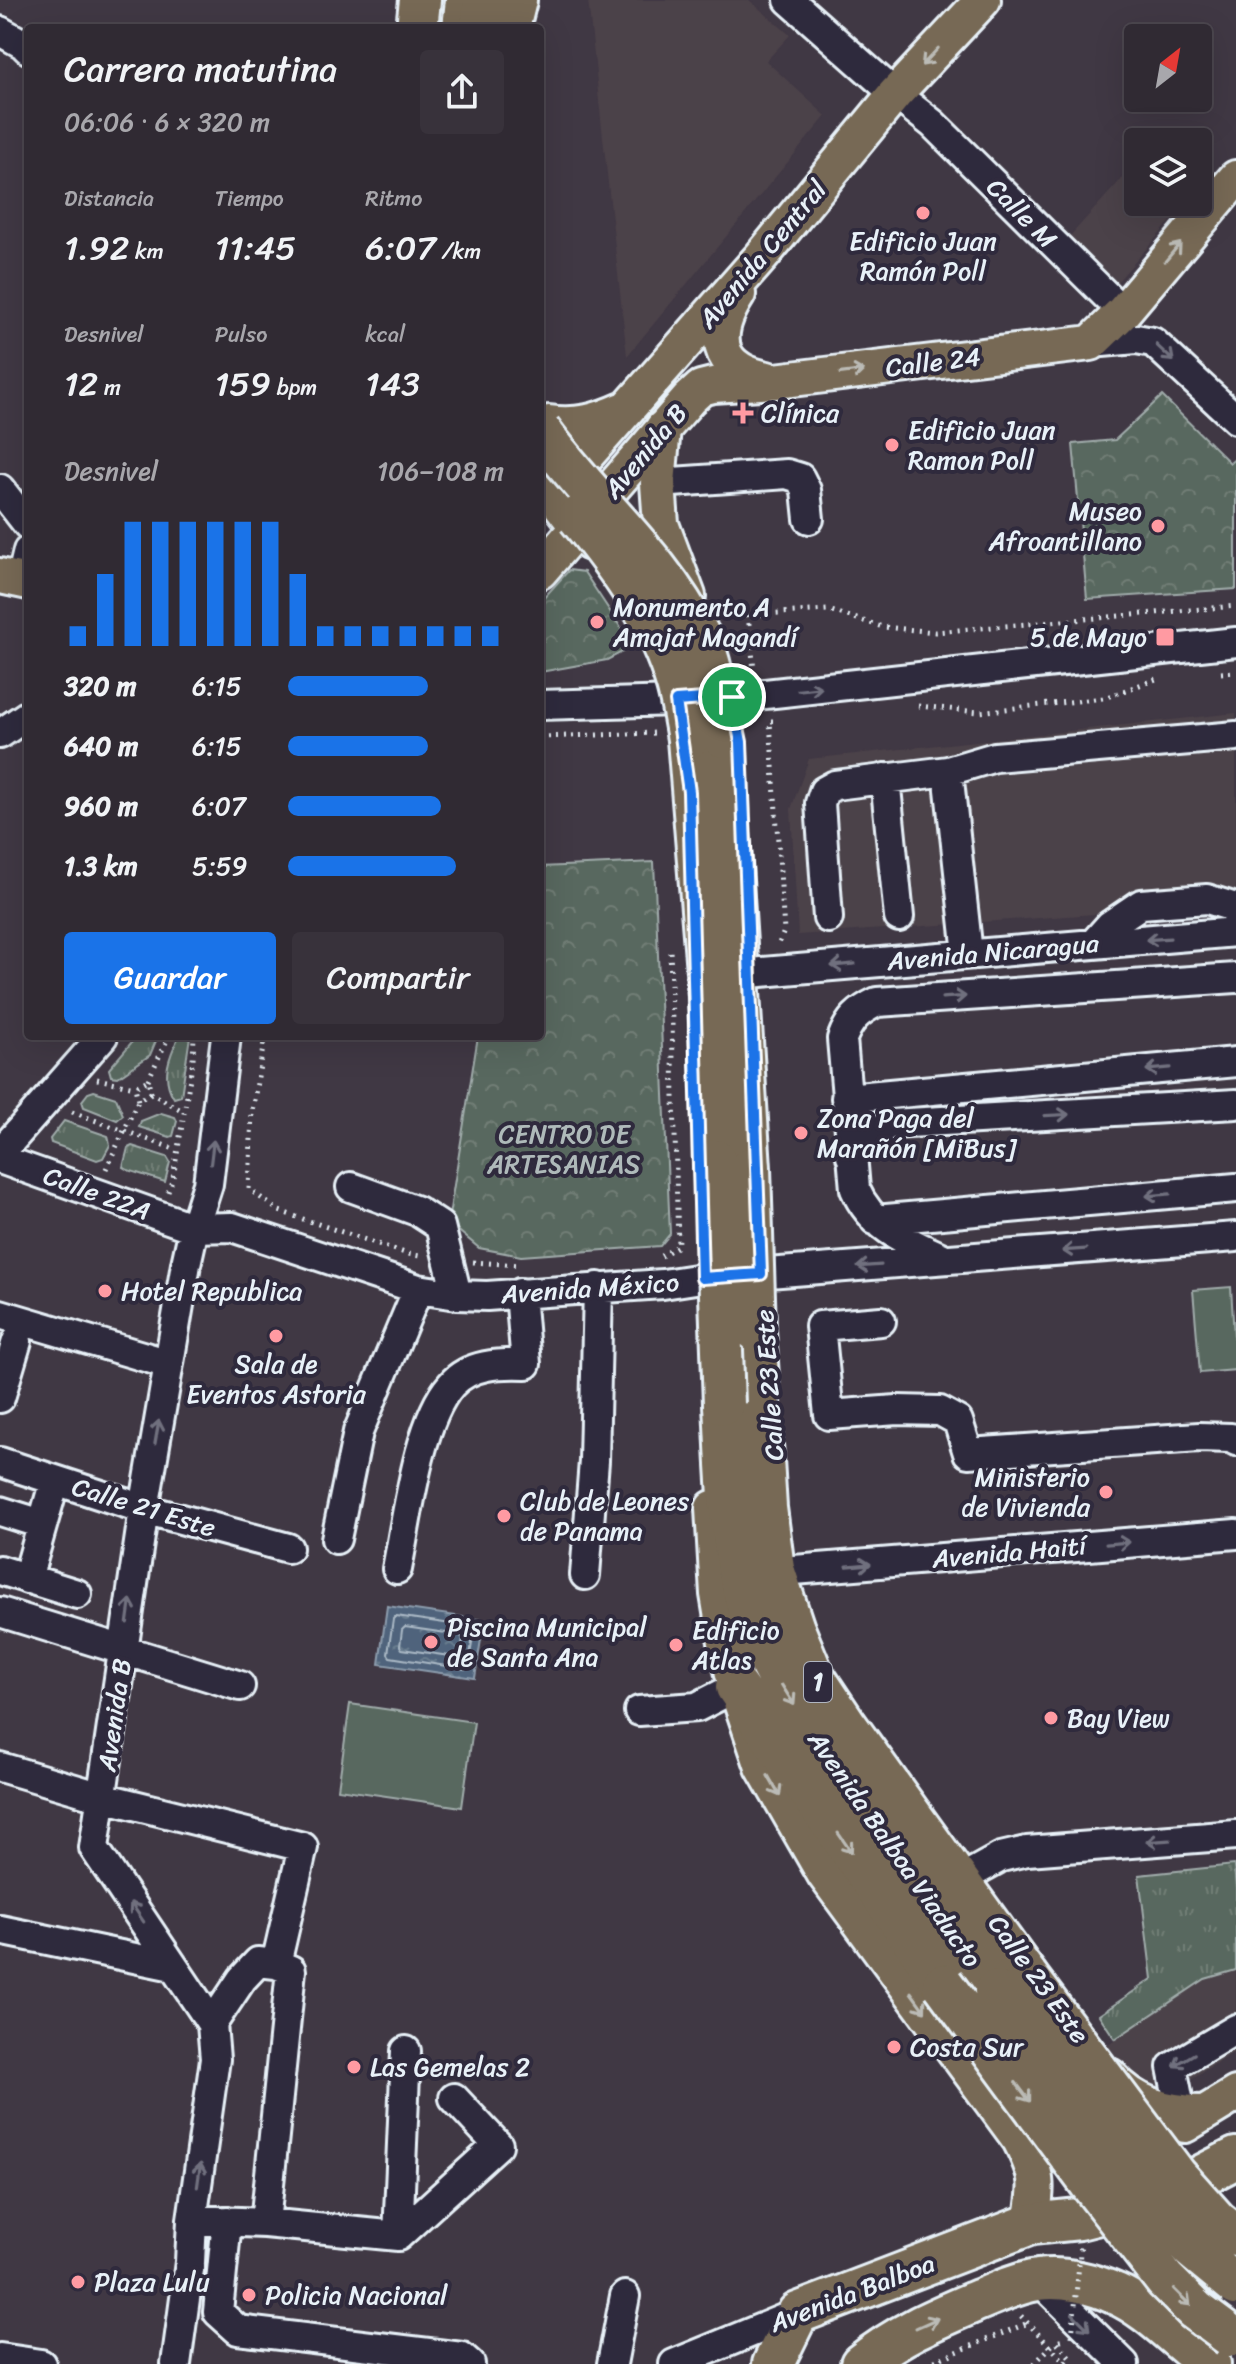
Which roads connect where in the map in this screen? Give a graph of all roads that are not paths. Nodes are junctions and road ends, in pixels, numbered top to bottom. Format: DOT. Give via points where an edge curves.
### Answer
graph roads {
  1 [pos="420,0"];
  2 [pos="436,0"];
  3 [pos="463,0"];
  4 [pos="484,0"];
  5 [pos="501,0"];
  6 [pos="516,0"];
  7 [pos="789,0"];
  8 [pos="983,0"];
  9 [pos="417,24"];
  10 [pos="433,24"];
  11 [pos="460,24"];
  12 [pos="481,24"];
  13 [pos="498,24"];
  14 [pos="510,24"];
  15 [pos="0,31"];
  16 [pos="24,45"];
  17 [pos="895,94"];
  18 [pos="1236,178"];
  19 [pos="762,256"];
  20 [pos="1123,312"];
  21 [pos="1091,343"];
  22 [pos="775,381"];
  23 [pos="627,409"];
  24 [pos="1236,419"];
  25 [pos="544,420"];
  26 [pos="544,421"];
  27 [pos="544,422"];
  28 [pos="663,428"];
  29 [pos="579,462"];
  30 [pos="658,483"];
  31 [pos="544,486"];
  32 [pos="544,488"];
  33 [pos="544,488"];
  34 [pos="0,489"];
  35 [pos="607,496"];
  36 [pos="809,519"];
  37 [pos="24,520"];
  38 [pos="579,527"];
  39 [pos="544,566"];
  40 [pos="693,608"];
  41 [pos="1236,642"];
  42 [pos="732,697"];
  43 [pos="676,701"];
  44 [pos="544,705"];
  45 [pos="24,718"];
  46 [pos="0,734"];
  47 [pos="1236,736"];
  48 [pos="948,771"];
  49 [pos="885,778"];
  50 [pos="1236,908"];
  51 [pos="899,917"];
  52 [pos="828,918"];
  53 [pos="1236,932"];
  54 [pos="1093,944"];
  55 [pos="968,954"];
  56 [pos="750,973"];
  57 [pos="1236,978"];
  58 [pos="99,1040"];
  59 [pos="226,1040"];
  60 [pos="1236,1062"];
  61 [pos="846,1098"];
  62 [pos="1236,1104"];
  63 [pos="0,1153"];
  64 [pos="851,1156"];
  65 [pos="0,1159"];
  66 [pos="351,1187"];
  67 [pos="1236,1188"];
  68 [pos="875,1220"];
  69 [pos="194,1228"];
  70 [pos="1236,1237"];
  71 [pos="947,1260"];
  72 [pos="761,1274"];
  73 [pos="702,1278"];
  74 [pos="598,1287"];
  75 [pos="418,1289"];
  76 [pos="520,1293"];
  77 [pos="457,1295"];
  78 [pos="0,1314"];
  79 [pos="881,1321"];
  80 [pos="17,1341"];
  81 [pos="169,1364"];
  82 [pos="0,1398"];
  83 [pos="1236,1441"];
  84 [pos="0,1462"];
  85 [pos="55,1480"];
  86 [pos="144,1509"];
  87 [pos="0,1511"];
  88 [pos="42,1524"];
  89 [pos="1236,1534"];
  90 [pos="336,1539"];
  91 [pos="288,1548"];
  92 [pos="397,1569"];
  93 [pos="782,1571"];
  94 [pos="13,1574"];
  95 [pos="585,1575"];
  96 [pos="77,1594"];
  97 [pos="0,1612"];
  98 [pos="123,1651"];
  99 [pos="240,1686"];
  100 [pos="736,1687"];
  101 [pos="639,1711"];
  102 [pos="0,1767"];
  103 [pos="102,1797"];
  104 [pos="1236,1835"];
  105 [pos="965,1877"];
  106 [pos="0,1930"];
  107 [pos="276,1964"];
  108 [pos="173,1966"];
  109 [pos="212,2024"];
  110 [pos="1236,2029"];
  111 [pos="406,2051"];
  112 [pos="1126,2091"];
  113 [pos="1236,2094"];
  114 [pos="454,2098"];
  115 [pos="1192,2113"];
  116 [pos="1020,2140"];
  117 [pos="1236,2158"];
  118 [pos="192,2220"];
  119 [pos="227,2221"];
  120 [pos="265,2223"];
  121 [pos="1031,2224"];
  122 [pos="398,2236"];
  123 [pos="1236,2236"];
  124 [pos="1039,2280"];
  125 [pos="1236,2285"];
  126 [pos="625,2296"];
  127 [pos="798,2313"];
  128 [pos="1225,2346"];
  129 [pos="0,2358"];
  130 [pos="41,2364"];
  131 [pos="176,2364"];
  132 [pos="470,2364"];
  133 [pos="612,2364"];
  134 [pos="674,2364"];
  135 [pos="773,2364"];
  136 [pos="861,2364"];
  137 [pos="1124,2364"];
  1 -- 9 [label="highway"];
  2 -- 10 [label="highway"];
  3 -- 11 [label="main road"];
  4 -- 12 [label="highway"];
  5 -- 13 [label="main road"];
  6 -- 14 [label="highway"];
  7 -- 17 [label="street, Calle M"];
  8 -- 17 [label="main road, Avenida Central, one-way"];
  15 -- 16 [label="street"];
  17 -- 19 [label="main road, Avenida Central"];
  17 -- 20 [label="street, Calle M" via="933,124"];
  20 -- 18 [label="main road, one-way"];
  19 -- 22 [label="main road" via="728,312 722,341 735,368"];
  19 -- 23 [label="main road, Avenida Central"];
  20 -- 21 [label="main road"];
  22 -- 21 [label="main road, Calle 24, one-way"];
  21 -- 24 [label="street, Calle 24, one-way" via="1153,342"];
  22 -- 28 [label="main road, Avenida B" via="701,388"];
  23 -- 25 [label="main road" via="568,426"];
  23 -- 29 [label="main road, Avenida Central"];
  26 -- 29 [label="main road, Calle 23 Este / 1"];
  27 -- 123 [label="highway, Avenida Balboa Viaducto / 1, bridge" via="562,461 677,599 700,637 714,680 723,737 766,1508 774,1569 794,1629 813,1675 847,1726 1027,1976 1176,2175"];
  28 -- 30 [label="main road"];
  28 -- 35 [label="main road, Avenida B"];
  29 -- 31 [label="main road, Avenida Central"];
  29 -- 35 [label="main road, Calle 23 Este / 1"];
  30 -- 36 [label="street" via="787,474 800,478 806,490"];
  30 -- 40 [label="main road" via="661,524"];
  32 -- 38 [label="main road"];
  33 -- 125 [label="highway, Avenida Balboa Viaducto / 1, one-way, bridge" via="604,549 639,598 677,685 688,739 709,995 731,1522 754,1627 819,1744 995,1991 1147,2197 1191,2248"];
  34 -- 37 [label="street"];
  35 -- 38 [label="main road, Avenida B"];
  35 -- 40 [label="main road, Calle 23 Este / 1"];
  38 -- 39 [label="main road, Avenida B"];
  38 -- 43 [label="main road" via="623,590"];
  40 -- 42 [label="main road, Calle 23 Este / 1"];
  42 -- 41 [label="street, one-way"];
  42 -- 43 [label="street"];
  42 -- 56 [label="main road, Calle 23 Este / 1" via="741,742"];
  43 -- 44 [label="street"];
  43 -- 73 [label="main road" via="689,792"];
  45 -- 46 [label="street"];
  47 -- 48 [label="street" via="995,757"];
  48 -- 49 [label="street"];
  48 -- 55 [label="street"];
  49 -- 51 [label="street"];
  49 -- 52 [label="street" via="824,791 820,803"];
  50 -- 54 [label="street" via="1207,899 1141,904"];
  53 -- 54 [label="street, Avenida Nicaragua, one-way"];
  54 -- 55 [label="street, Avenida Nicaragua"];
  55 -- 56 [label="street, Avenida Nicaragua, one-way"];
  56 -- 72 [label="main road, Calle 23 Este / 1"];
  61 -- 57 [label="street, one-way" via="842,1039 860,1010 877,1002"];
  58 -- 63 [label="street"];
  69 -- 59 [label="street, Avenida B, one-way" via="208,1184"];
  60 -- 61 [label="street, one-way"];
  61 -- 64 [label="street"];
  64 -- 62 [label="street, one-way" via="877,1130 891,1124"];
  64 -- 68 [label="street" via="855,1189"];
  65 -- 69 [label="street, Calle 22A"];
  66 -- 77 [label="street" via="417,1211 440,1226"];
  67 -- 68 [label="street, one-way"];
  68 -- 71 [label="street"];
  69 -- 75 [label="street, Avenida México" via="232,1227"];
  69 -- 81 [label="street, Avenida B"];
  70 -- 71 [label="street, Avenida México, one-way"];
  71 -- 72 [label="street, Avenida México, one-way"];
  72 -- 73 [label="street, Avenida México"];
  72 -- 93 [label="main road, Calle 23 Este / 1"];
  73 -- 74 [label="street, Avenida México"];
  73 -- 100 [label="main road" via="718,1594"];
  74 -- 76 [label="street, Avenida México"];
  74 -- 95 [label="street"];
  75 -- 77 [label="street, Avenida México"];
  75 -- 90 [label="street" via="358,1432"];
  76 -- 77 [label="street, Avenida México"];
  76 -- 92 [label="street" via="526,1364 475,1369 452,1383 436,1407 422,1446"];
  78 -- 81 [label="street"];
  79 -- 83 [label="street" via="820,1326 829,1415 940,1411 958,1421 968,1453 1199,1437"];
  80 -- 82 [label="street"];
  86 -- 81 [label="street, Avenida B, one-way"];
  84 -- 85 [label="street, Calle 21 Este"];
  85 -- 86 [label="street, Calle 21 Este"];
  85 -- 88 [label="street"];
  86 -- 91 [label="street, Calle 21 Este"];
  98 -- 86 [label="street, Avenida B, one-way"];
  87 -- 88 [label="street"];
  88 -- 94 [label="street"];
  93 -- 89 [label="street, Avenida Haití, one-way"];
  93 -- 105 [label="main road, Calle 23 Este / 1" via="801,1632 826,1679"];
  94 -- 96 [label="street"];
  97 -- 98 [label="street"];
  98 -- 99 [label="street"];
  98 -- 103 [label="street, Avenida B"];
  100 -- 101 [label="street" via="697,1707"];
  100 -- 116 [label="main road, one-way" via="763,1767 825,1875"];
  100 -- 128 [label="highway, one-way, bridge" via="1089,2182 1165,2280"];
  102 -- 103 [label="street"];
  103 -- 107 [label="street" via="303,1847"];
  108 -- 103 [label="street, Avenida B, one-way" via="94,1848"];
  104 -- 105 [label="street, one-way" via="1027,1851 1001,1857"];
  105 -- 112 [label="main road, Calle 23 Este / 1" via="1106,2072"];
  106 -- 108 [label="street"];
  107 -- 109 [label="street" via="258,1962"];
  107 -- 120 [label="street" via="291,1970"];
  108 -- 109 [label="street, Avenida B"];
  118 -- 109 [label="street, one-way" via="215,2059"];
  110 -- 115 [label="street, one-way" via="1172,2067"];
  111 -- 122 [label="street"];
  112 -- 115 [label="main road, Calle 23 Este / 1" via="1158,2108"];
  112 -- 116 [label="main road" via="1107,2126 1091,2138 1053,2149"];
  113 -- 115 [label="main road, Avenida Balboa"];
  114 -- 122 [label="street" via="498,2145"];
  115 -- 121 [label="main road, Avenida Balboa"];
  116 -- 121 [label="main road" via="1038,2181"];
  117 -- 121 [label="highway, Avenida Balboa" via="1130,2206"];
  118 -- 119 [label="street"];
  118 -- 131 [label="street"];
  119 -- 120 [label="street"];
  119 -- 132 [label="street" via="218,2312 238,2330 462,2357"];
  120 -- 122 [label="street"];
  121 -- 127 [label="highway, Avenida Balboa"];
  124 -- 128 [label="highway" via="1080,2282 1118,2295 1145,2313"];
  136 -- 124 [label="highway, one-way" via="918,2326"];
  124 -- 137 [label="street, one-way"];
  126 -- 133 [label="street"];
  127 -- 134 [label="street, Avenida Balboa"];
  127 -- 135 [label="highway"];
  129 -- 130 [label="street"];
}
